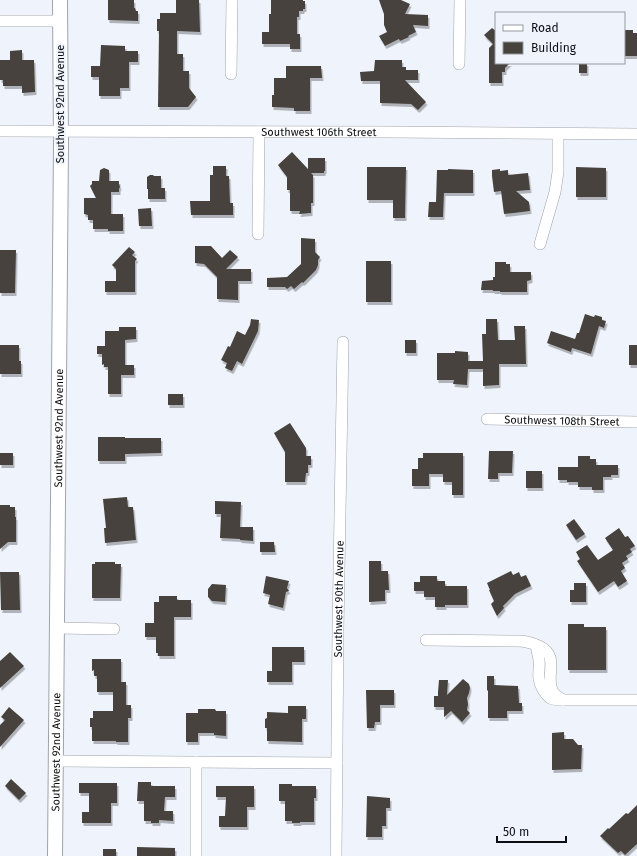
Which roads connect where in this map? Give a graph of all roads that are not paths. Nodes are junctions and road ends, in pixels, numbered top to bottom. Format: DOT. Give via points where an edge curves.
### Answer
graph roads {
  1 [pos="60,0"];
  2 [pos="232,0"];
  3 [pos="460,0"];
  4 [pos="0,21"];
  5 [pos="60,21"];
  6 [pos="459,64"];
  7 [pos="231,74"];
  8 [pos="0,131"];
  9 [pos="60,131"];
  10 [pos="259,132"];
  11 [pos="558,134"];
  12 [pos="637,134"];
  13 [pos="258,234"];
  14 [pos="540,244"];
  15 [pos="343,342"];
  16 [pos="487,419"];
  17 [pos="637,422"];
  18 [pos="57,628"];
  19 [pos="114,629"];
  20 [pos="426,640"];
  21 [pos="637,700"];
  22 [pos="56,761"];
  23 [pos="196,762"];
  24 [pos="337,763"];
  25 [pos="55,856"];
  26 [pos="196,856"];
  27 [pos="336,856"];
  1 -- 5 [label="street, Southwest 92nd Avenue"];
  2 -- 7 [label="street"];
  3 -- 6 [label="street"];
  4 -- 5 [label="street"];
  5 -- 9 [label="street, Southwest 92nd Avenue"];
  8 -- 9 [label="street, Southwest 106th Street"];
  9 -- 10 [label="street, Southwest 106th Street"];
  9 -- 18 [label="street, Southwest 92nd Avenue"];
  10 -- 11 [label="street, Southwest 106th Street"];
  10 -- 13 [label="street"];
  11 -- 12 [label="street, Southwest 106th Street"];
  11 -- 14 [label="street" via="555,192"];
  15 -- 24 [label="street, Southwest 90th Avenue"];
  16 -- 17 [label="street, Southwest 108th Street"];
  18 -- 19 [label="street"];
  18 -- 22 [label="street, Southwest 92nd Avenue"];
  20 -- 21 [label="street" via="532,643 536,645 539,660 539,679 550,698"];
  22 -- 23 [label="street"];
  22 -- 25 [label="street, Southwest 92nd Avenue"];
  23 -- 24 [label="street"];
  23 -- 26 [label="street"];
  24 -- 27 [label="street, Southwest 90th Avenue"];
}
